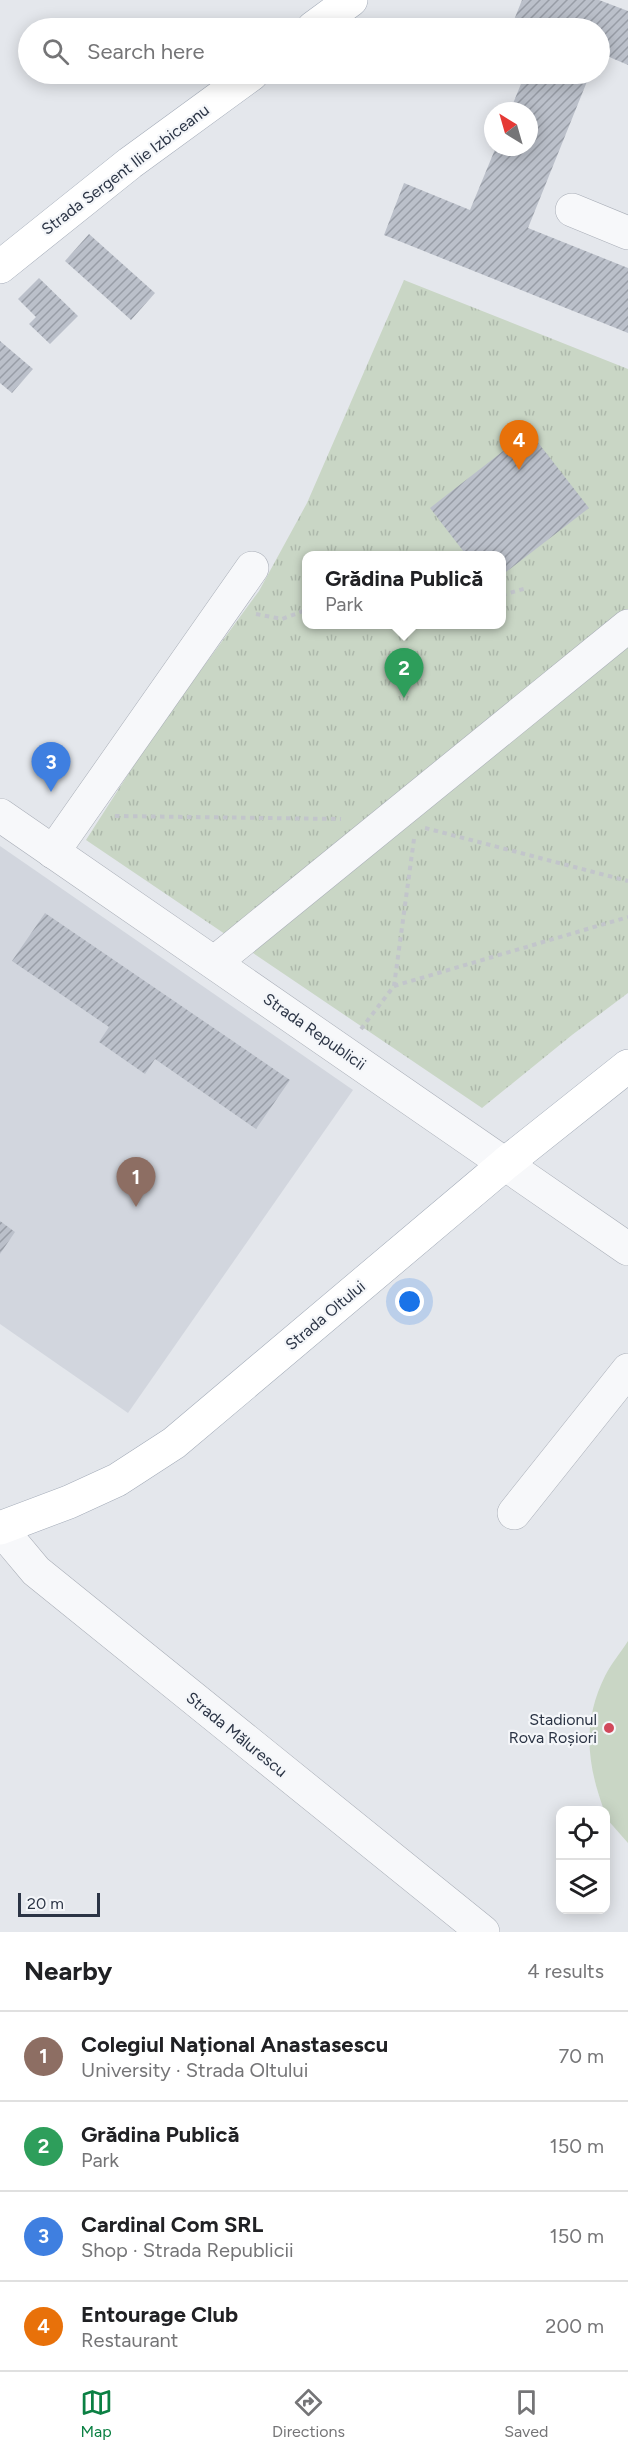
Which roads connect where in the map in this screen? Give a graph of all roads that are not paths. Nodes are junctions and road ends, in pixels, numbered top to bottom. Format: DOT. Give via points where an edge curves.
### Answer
graph roads {
  1 [pos="351,0"];
  2 [pos="327,18"];
  3 [pos="238,84"];
  4 [pos="572,210"];
  5 [pos="628,233"];
  6 [pos="0,267"];
  7 [pos="252,568"];
  8 [pos="628,626"];
  9 [pos="0,815"];
  10 [pos="53,852"];
  11 [pos="215,962"];
  12 [pos="628,1066"];
  13 [pos="506,1163"];
  14 [pos="628,1249"];
  15 [pos="628,1370"];
  16 [pos="514,1513"];
  17 [pos="0,1528"];
  18 [pos="483,1932"];
  1 -- 2 [label="main road"];
  3 -- 6 [label="main road, Strada Sergent Ilie Izbiceanu" via="130,163"];
  4 -- 5 [label="street"];
  7 -- 10 [label="street"];
  8 -- 11 [label="street"];
  9 -- 10 [label="street, Strada Republicii"];
  10 -- 11 [label="street, Strada Republicii"];
  11 -- 13 [label="street, Strada Republicii"];
  12 -- 13 [label="main road, Strada Oltului"];
  13 -- 14 [label="street, Strada Republicii"];
  13 -- 17 [label="main road, Strada Oltului" via="174,1443 117,1480"];
  15 -- 16 [label="street"];
  17 -- 18 [label="street, Strada Mălurescu" via="36,1571"];
}
